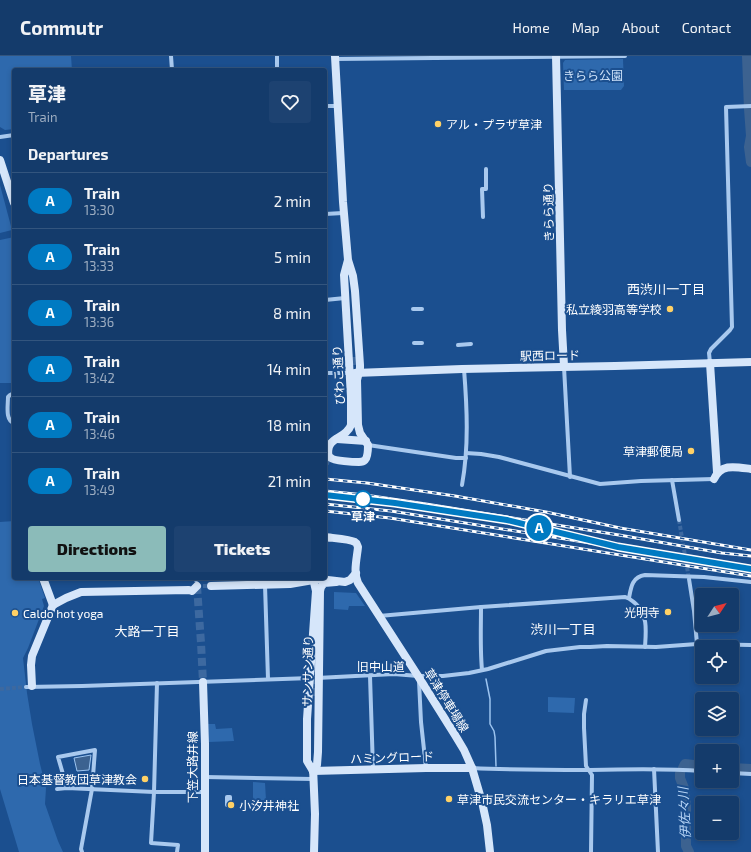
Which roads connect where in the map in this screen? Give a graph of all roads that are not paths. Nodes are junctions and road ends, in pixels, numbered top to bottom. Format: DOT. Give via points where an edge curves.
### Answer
graph roads {
  1 [pos="172,56"];
  2 [pos="277,56"];
  3 [pos="556,56"];
  4 [pos="625,56"];
  5 [pos="335,57"];
  6 [pos="367,57"];
  7 [pos="172,68"];
  8 [pos="277,68"];
  9 [pos="327,106"];
  10 [pos="338,106"];
  11 [pos="749,106"];
  12 [pos="12,135"];
  13 [pos="0,137"];
  14 [pos="0,160"];
  15 [pos="486,169"];
  16 [pos="12,197"];
  17 [pos="343,213"];
  18 [pos="327,214"];
  19 [pos="484,217"];
  20 [pos="348,260"];
  21 [pos="346,298"];
  22 [pos="327,300"];
  23 [pos="413,309"];
  24 [pos="422,309"];
  25 [pos="414,343"];
  26 [pos="422,343"];
  27 [pos="471,344"];
  28 [pos="458,345"];
  29 [pos="354,358"];
  30 [pos="751,362"];
  31 [pos="710,363"];
  32 [pos="564,366"];
  33 [pos="464,369"];
  34 [pos="327,373"];
  35 [pos="354,373"];
  36 [pos="12,394"];
  37 [pos="12,423"];
  38 [pos="337,439"];
  39 [pos="367,443"];
  40 [pos="466,453"];
  41 [pos="466,458"];
  42 [pos="751,468"];
  43 [pos="716,475"];
  44 [pos="570,477"];
  45 [pos="672,480"];
  46 [pos="462,485"];
  47 [pos="679,520"];
  48 [pos="327,538"];
  49 [pos="356,573"];
  50 [pos="689,579"];
  51 [pos="44,580"];
  52 [pos="309,580"];
  53 [pos="314,580"];
  54 [pos="327,580"];
  55 [pos="197,581"];
  56 [pos="336,582"];
  57 [pos="751,582"];
  58 [pos="265,585"];
  59 [pos="211,586"];
  60 [pos="629,598"];
  61 [pos="53,605"];
  62 [pos="481,607"];
  63 [pos="379,616"];
  64 [pos="697,640"];
  65 [pos="695,644"];
  66 [pos="739,645"];
  67 [pos="751,645"];
  68 [pos="645,646"];
  69 [pos="482,670"];
  70 [pos="370,676"];
  71 [pos="418,676"];
  72 [pos="320,677"];
  73 [pos="310,678"];
  74 [pos="268,679"];
  75 [pos="203,682"];
  76 [pos="157,683"];
  77 [pos="29,686"];
  78 [pos="314,696"];
  79 [pos="586,700"];
  80 [pos="426,768"];
  81 [pos="472,768"];
  82 [pos="654,769"];
  83 [pos="373,770"];
  84 [pos="588,770"];
  85 [pos="695,771"];
  86 [pos="739,773"];
  87 [pos="751,774"];
  88 [pos="313,775"];
  89 [pos="204,777"];
  90 [pos="67,788"];
  91 [pos="57,789"];
  92 [pos="92,789"];
  93 [pos="154,792"];
  94 [pos="204,792"];
  95 [pos="82,852"];
  96 [pos="177,852"];
  97 [pos="205,852"];
  98 [pos="314,852"];
  99 [pos="490,852"];
  100 [pos="592,852"];
  101 [pos="658,852"];
  1 -- 7 [label="street"];
  2 -- 8 [label="street"];
  3 -- 4 [label="street"];
  3 -- 6 [label="street"];
  3 -- 32 [label="street, きらら通り"];
  5 -- 6 [label="street"];
  5 -- 10 [label="street, びわこ通り"];
  9 -- 10 [label="street"];
  10 -- 17 [label="street, びわこ通り"];
  11 -- 31 [label="street" via="726,107 732,327 711,349"];
  12 -- 13 [label="street"];
  14 -- 16 [label="street"];
  15 -- 19 [label="street" via="486,189 482,189"];
  17 -- 18 [label="street"];
  17 -- 20 [label="street, びわこ通り"];
  20 -- 21 [label="street, びわこ通り" via="344,275"];
  20 -- 29 [label="street"];
  20 -- 35 [label="street, びわこ通り" via="355,291 360,368"];
  21 -- 22 [label="street"];
  21 -- 35 [label="street, びわこ通り"];
  23 -- 24 [label="street"];
  25 -- 26 [label="street"];
  27 -- 28 [label="street"];
  30 -- 31 [label="street, 駅西ロード"];
  31 -- 32 [label="street, 駅西ロード"];
  31 -- 43 [label="street"];
  32 -- 33 [label="street, 駅西ロード"];
  32 -- 44 [label="street"];
  33 -- 35 [label="street, 駅西ロード"];
  33 -- 40 [label="street"];
  34 -- 35 [label="street"];
  35 -- 38 [label="street, びわこ通り" via="351,425 349,430"];
  35 -- 39 [label="street, びわこ通り" via="357,380 358,425"];
  36 -- 37 [label="street" via="8,397 8,417"];
  38 -- 39 [label="street"];
  38 -- 39 [label="street, びわこ通り" via="329,444 328,454 334,460 362,462 366,458"];
  39 -- 41 [label="street"];
  40 -- 41 [label="street"];
  40 -- 44 [label="street" via="499,457"];
  41 -- 46 [label="street"];
  42 -- 43 [label="street" via="725,468"];
  43 -- 45 [label="street"];
  44 -- 45 [label="street" via="600,484"];
  45 -- 47 [label="street"];
  48 -- 49 [label="street, 草津停車場線" via="351,540 356,543"];
  49 -- 56 [label="street" via="348,582"];
  49 -- 63 [label="street, 草津停車場線" via="358,583"];
  50 -- 64 [label="street"];
  51 -- 61 [label="street"];
  52 -- 58 [label="street"];
  53 -- 73 [label="street, サンサン通り" via="316,590"];
  54 -- 56 [label="street"];
  55 -- 61 [label="street" via="192,591 81,592"];
  56 -- 72 [label="street, サンサン通り" via="325,583 321,588"];
  57 -- 60 [label="street" via="645,575 634,580"];
  58 -- 59 [label="street"];
  58 -- 74 [label="street"];
  60 -- 62 [label="street"];
  60 -- 68 [label="street" via="644,616"];
  61 -- 77 [label="street" via="32,656"];
  62 -- 63 [label="street"];
  62 -- 69 [label="street"];
  63 -- 71 [label="street, 草津停車場線"];
  65 -- 68 [label="street, 旧中山道"];
  66 -- 67 [label="street, 旧中山道"];
  68 -- 69 [label="street, 旧中山道" via="562,648"];
  69 -- 71 [label="street, 旧中山道" via="443,676"];
  70 -- 71 [label="street, 旧中山道"];
  70 -- 72 [label="street, 旧中山道"];
  70 -- 83 [label="street"];
  71 -- 80 [label="street"];
  71 -- 81 [label="street, 草津停車場線" via="455,735"];
  72 -- 73 [label="street, 旧中山道"];
  72 -- 88 [label="street, サンサン通り" via="318,765"];
  73 -- 74 [label="street, 旧中山道"];
  73 -- 88 [label="street, サンサン通り" via="307,761"];
  74 -- 75 [label="street, 旧中山道"];
  75 -- 76 [label="street, 旧中山道"];
  75 -- 89 [label="street, 下笠大路井線"];
  76 -- 77 [label="street, 旧中山道"];
  76 -- 93 [label="street"];
  78 -- 88 [label="street"];
  79 -- 84 [label="street" via="584,728"];
  80 -- 81 [label="street, ハミングロード"];
  80 -- 83 [label="street, ハミングロード"];
  81 -- 84 [label="street"];
  81 -- 99 [label="street, 草津停車場線" via="486,819"];
  82 -- 84 [label="street"];
  82 -- 85 [label="street"];
  82 -- 101 [label="street"];
  83 -- 88 [label="street, ハミングロード"];
  84 -- 100 [label="street" via="592,775"];
  86 -- 87 [label="street"];
  88 -- 89 [label="street" via="304,779"];
  88 -- 98 [label="street, サンサン通り"];
  89 -- 94 [label="street, 下笠大路井線"];
  90 -- 91 [label="street"];
  90 -- 92 [label="street"];
  90 -- 92 [label="street" via="58,757 95,750"];
  92 -- 93 [label="street"];
  92 -- 95 [label="street"];
  93 -- 94 [label="street"];
  93 -- 96 [label="street" via="150,843 178,845"];
  94 -- 97 [label="street, 下笠大路井線"];
}
